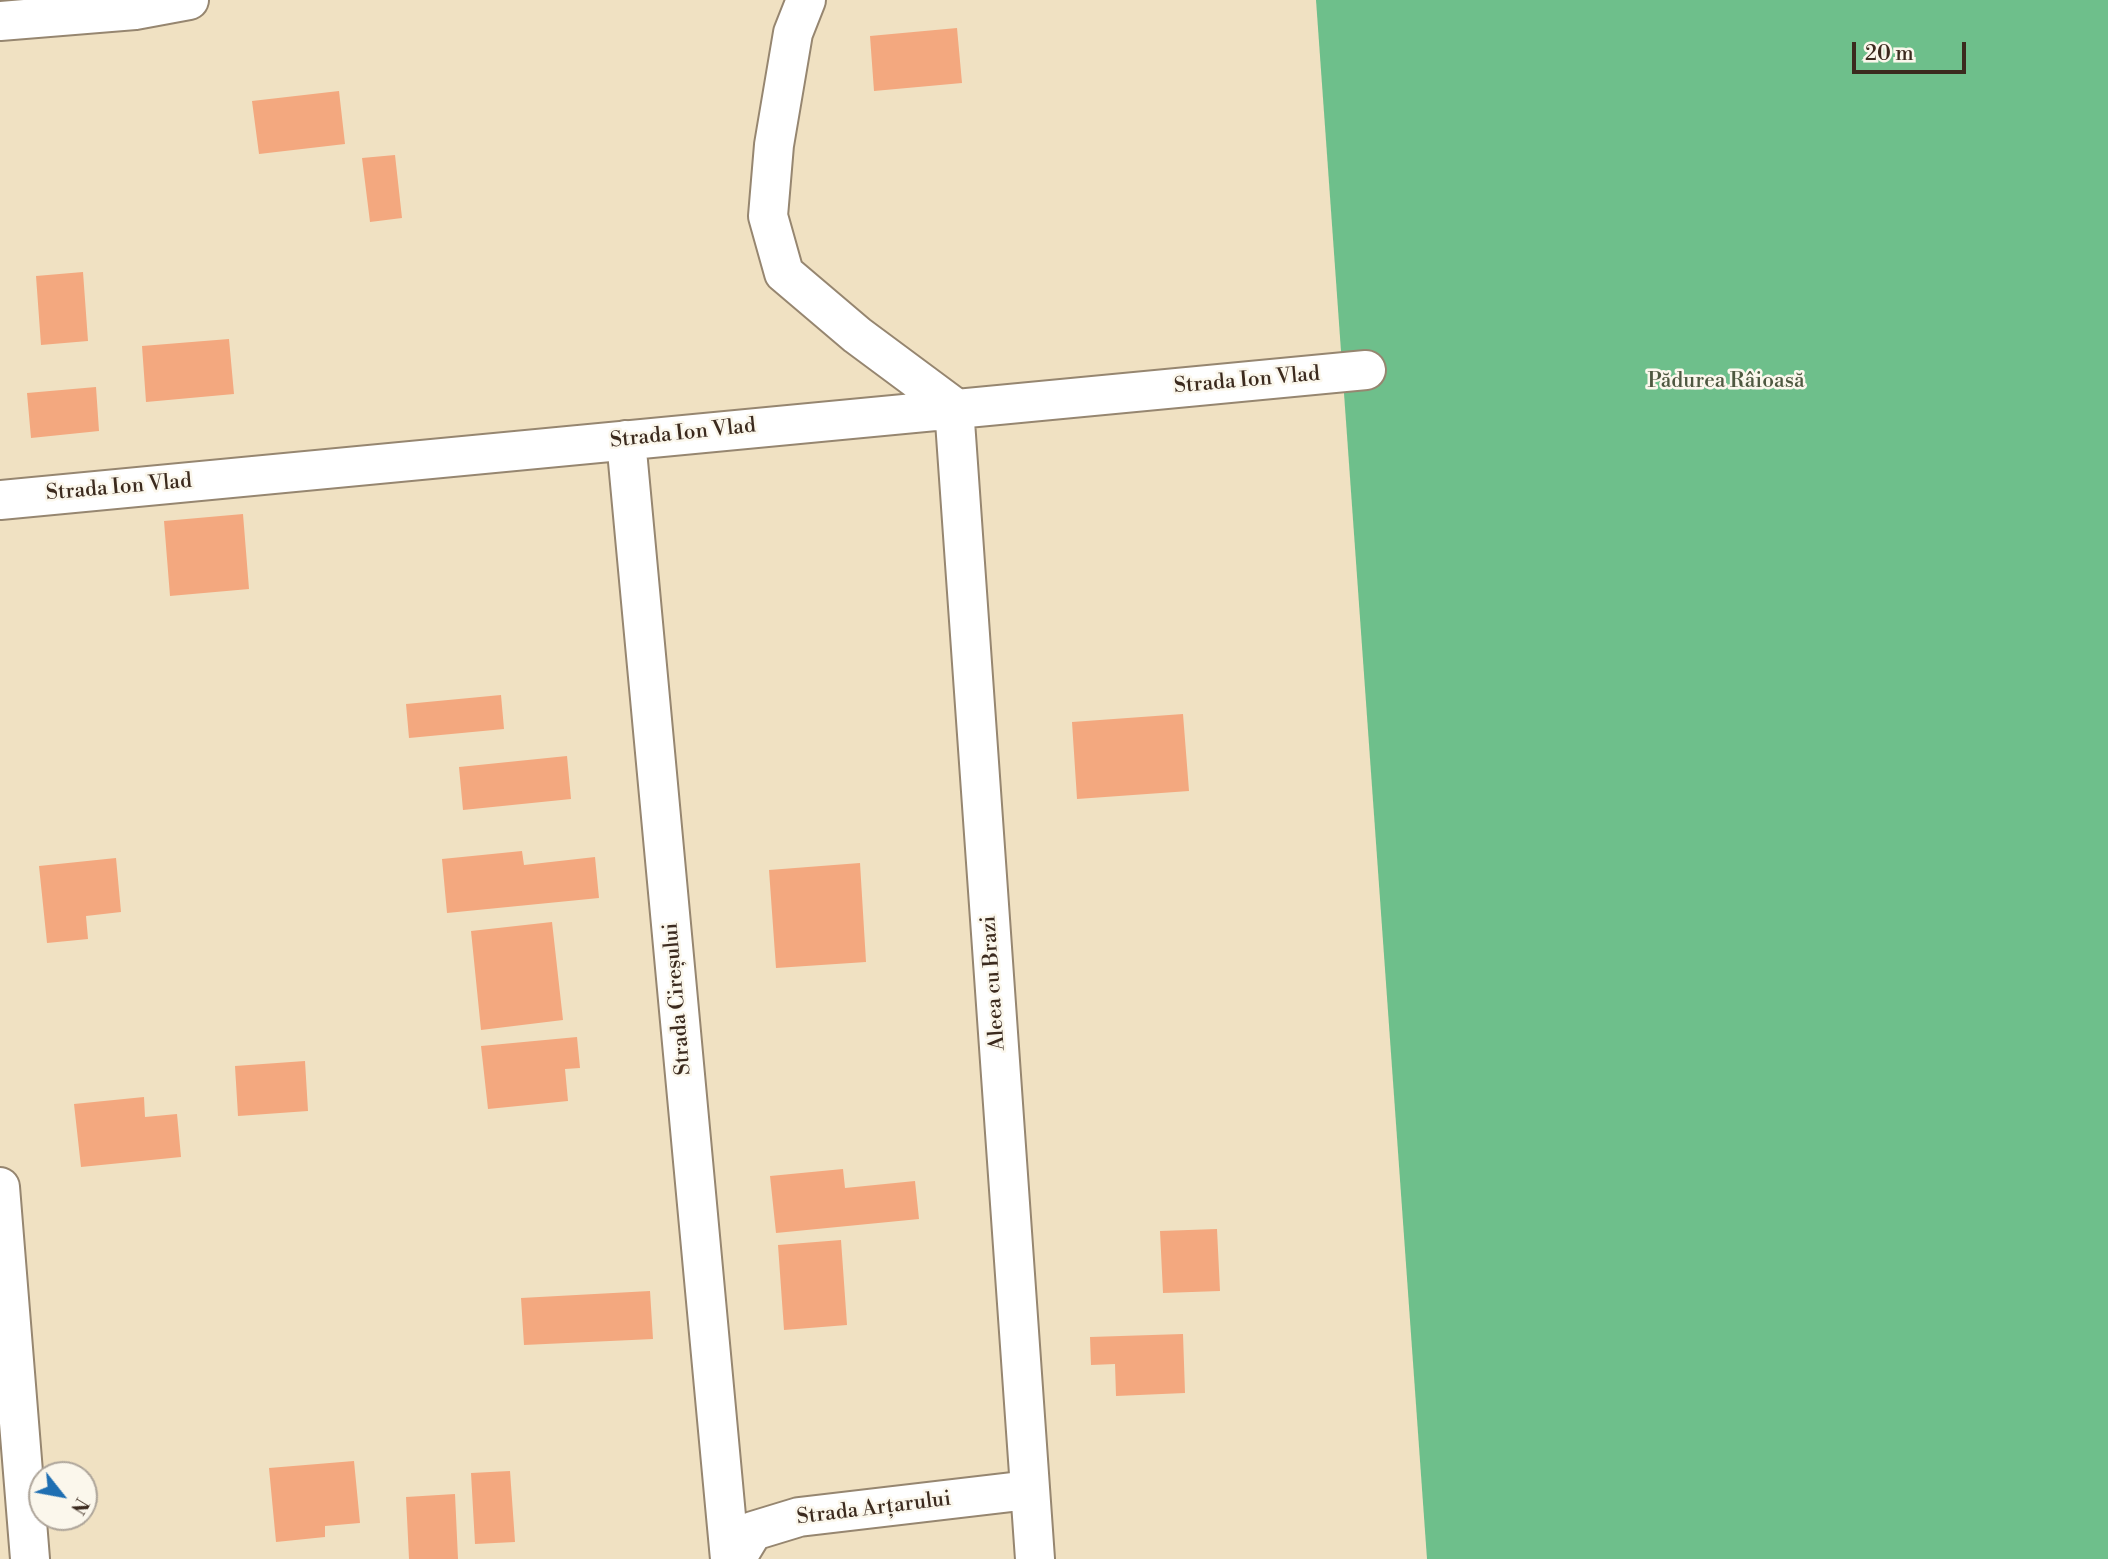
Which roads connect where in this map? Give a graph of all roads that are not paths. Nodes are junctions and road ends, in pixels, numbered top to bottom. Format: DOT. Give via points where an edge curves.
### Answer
graph roads {
  1 [pos="189,0"];
  2 [pos="806,0"];
  3 [pos="0,21"];
  4 [pos="1366,370"];
  5 [pos="954,407"];
  6 [pos="626,440"];
  7 [pos="0,500"];
  8 [pos="0,1187"];
  9 [pos="1029,1490"];
  10 [pos="30,1559"];
  11 [pos="730,1559"];
  12 [pos="736,1559"];
  13 [pos="1035,1559"];
  1 -- 3 [label="street" via="135,10"];
  2 -- 5 [label="street" via="793,33 774,145 768,216 784,273 857,335"];
  4 -- 5 [label="street, Strada Ion Vlad"];
  5 -- 6 [label="street, Strada Ion Vlad"];
  5 -- 9 [label="street, Aleea cu Brazi"];
  6 -- 7 [label="street, Strada Ion Vlad"];
  6 -- 11 [label="street, Strada Cireșului"];
  8 -- 10 [label="street"];
  9 -- 12 [label="street, Strada Arțarului" via="799,1517 753,1531"];
  9 -- 13 [label="street, Aleea cu Brazi"];
}
